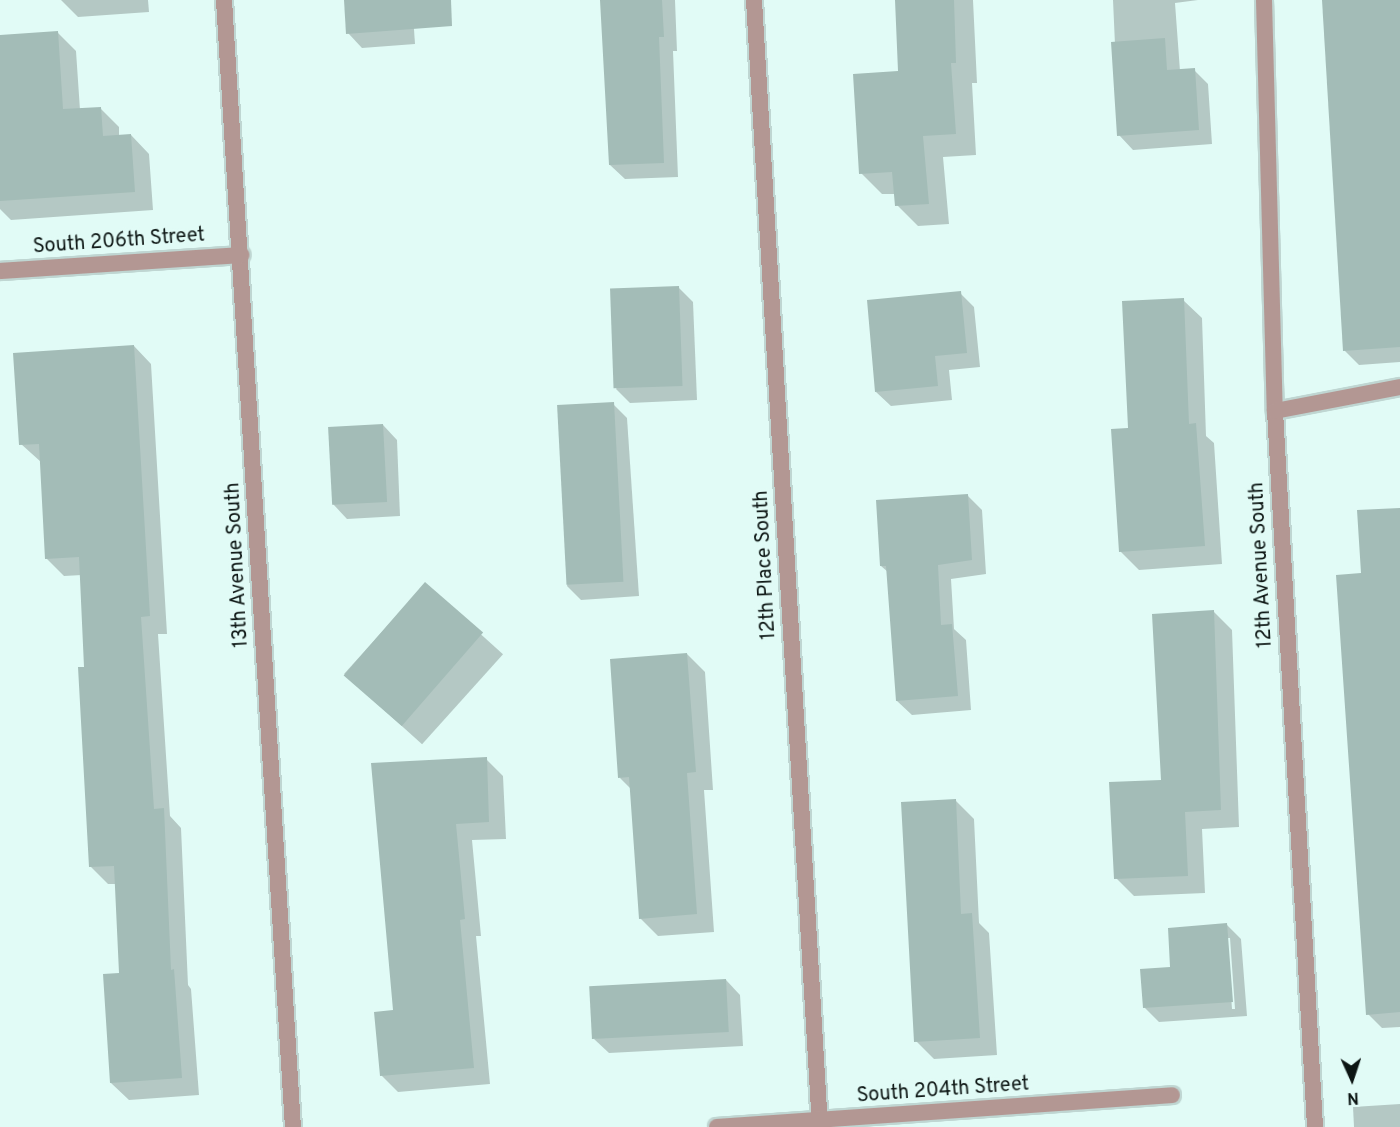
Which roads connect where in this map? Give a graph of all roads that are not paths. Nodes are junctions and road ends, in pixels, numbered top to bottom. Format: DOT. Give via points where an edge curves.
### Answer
graph roads {
  1 [pos="224,0"];
  2 [pos="754,0"];
  3 [pos="1264,0"];
  4 [pos="241,255"];
  5 [pos="0,271"];
  6 [pos="1400,387"];
  7 [pos="1275,411"];
  8 [pos="1172,1095"];
  9 [pos="820,1124"];
  10 [pos="293,1127"];
  11 [pos="717,1127"];
  12 [pos="1315,1127"];
  1 -- 4 [label="street, 13th Avenue South"];
  2 -- 9 [label="street, 12th Place South"];
  3 -- 7 [label="street, 12th Avenue South"];
  4 -- 5 [label="street, South 206th Street"];
  4 -- 10 [label="street, 13th Avenue South"];
  6 -- 7 [label="street"];
  7 -- 12 [label="street, 12th Avenue South"];
  8 -- 9 [label="street, South 204th Street"];
  9 -- 11 [label="street, South 204th Street"];
}
